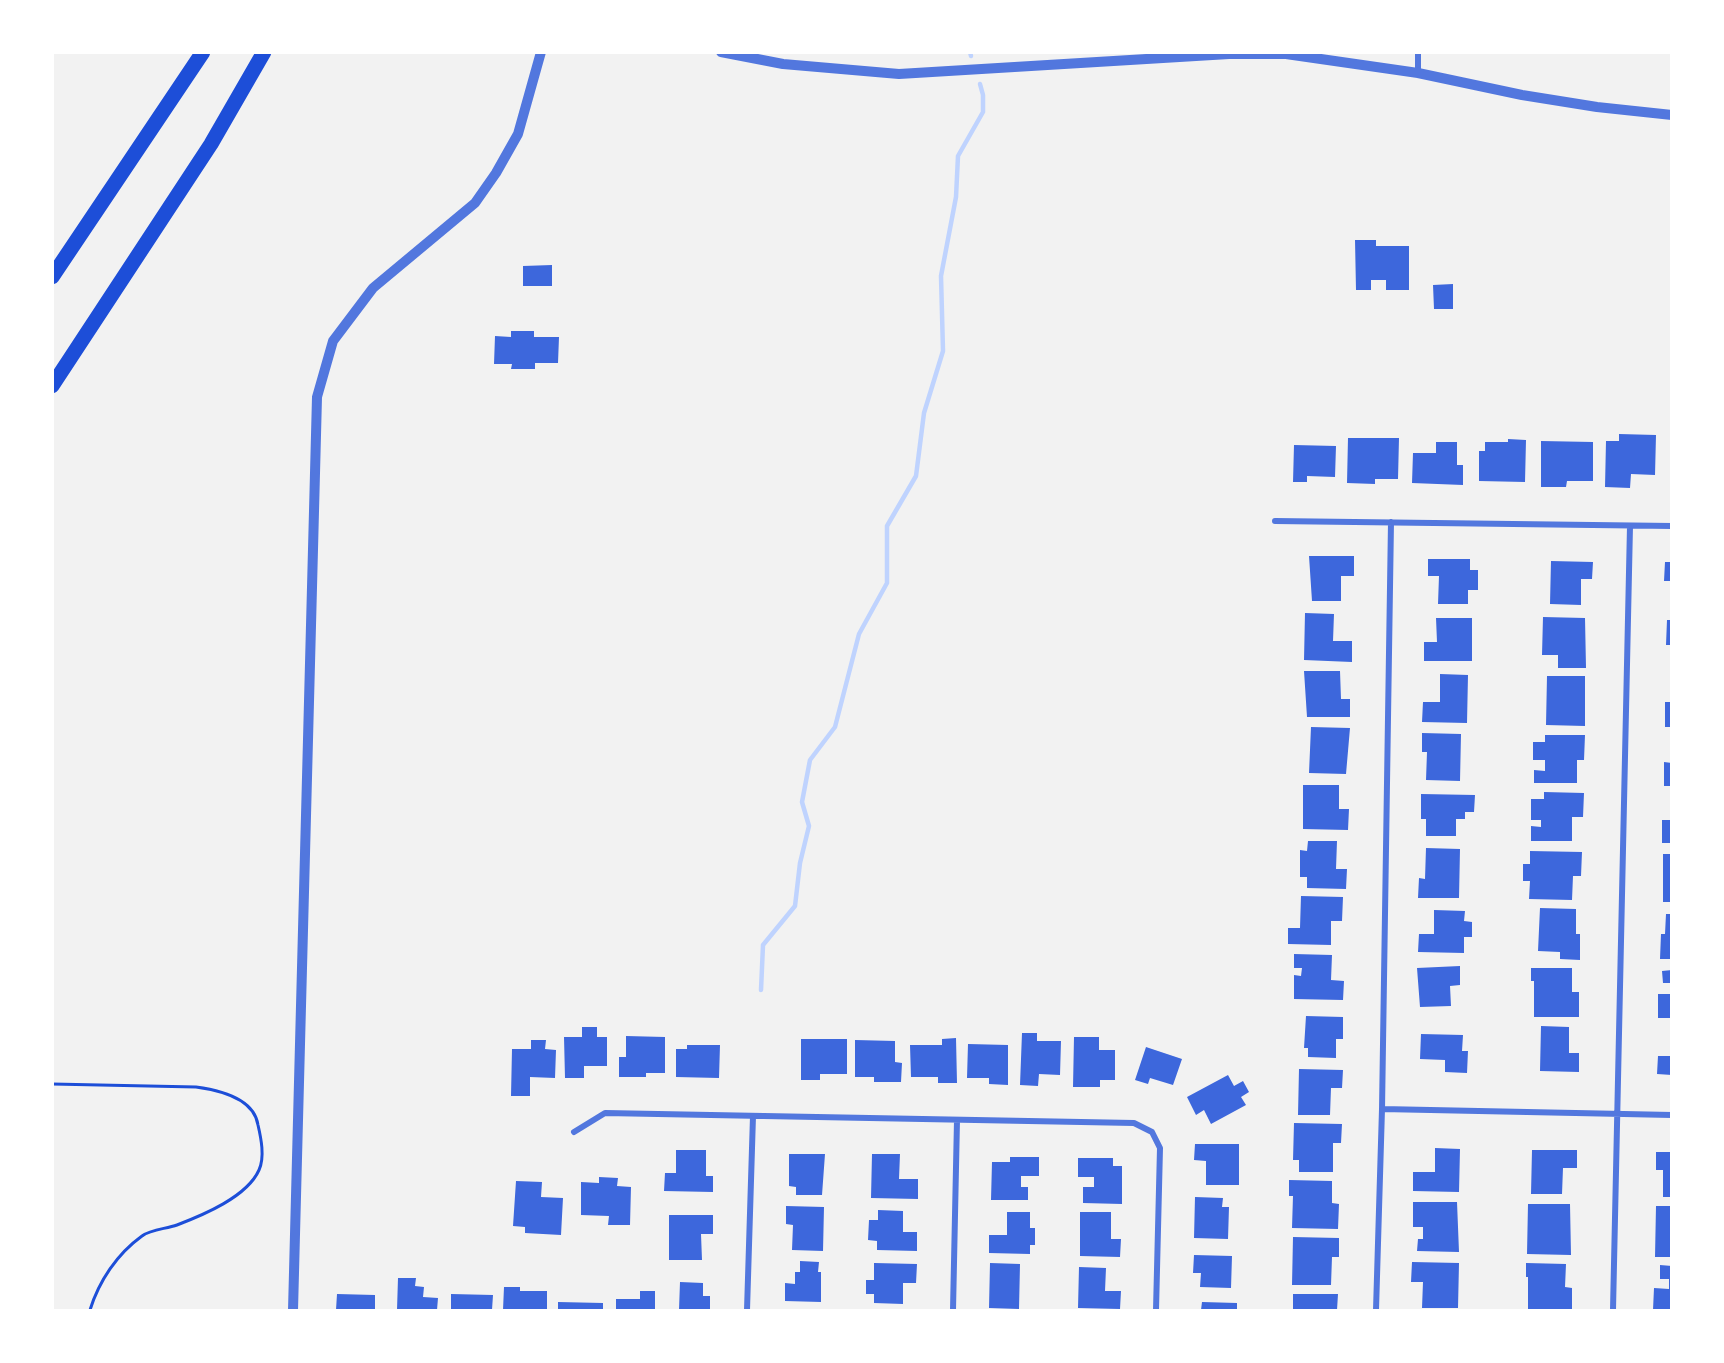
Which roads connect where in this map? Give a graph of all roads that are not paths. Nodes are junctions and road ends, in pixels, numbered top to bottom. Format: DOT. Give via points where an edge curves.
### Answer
graph roads {
  1 [pos="202,52"];
  2 [pos="264,52"];
  3 [pos="541,52"];
  4 [pos="721,52"];
  5 [pos="1418,52"];
  6 [pos="1418,73"];
  7 [pos="1671,115"];
  8 [pos="52,277"];
  9 [pos="52,386"];
  10 [pos="1275,520"];
  11 [pos="1391,522"];
  12 [pos="1630,526"];
  13 [pos="1671,526"];
  14 [pos="1382,1109"];
  15 [pos="1617,1114"];
  16 [pos="1671,1115"];
  17 [pos="753,1116"];
  18 [pos="957,1120"];
  19 [pos="574,1132"];
  20 [pos="293,1311"];
  21 [pos="747,1311"];
  22 [pos="953,1311"];
  23 [pos="1156,1311"];
  24 [pos="1376,1311"];
  25 [pos="1613,1311"];
  1 -- 8 [label="highway"];
  2 -- 9 [label="highway" via="211,144"];
  3 -- 20 [label="street" via="518,134 496,173 475,203 373,288 333,341 317,396"];
  4 -- 6 [label="street" via="783,64 899,74 1228,54 1286,54"];
  5 -- 6 [label="street"];
  6 -- 7 [label="street" via="1522,95"];
  10 -- 11 [label="street"];
  11 -- 12 [label="street"];
  11 -- 14 [label="street"];
  12 -- 13 [label="street"];
  12 -- 15 [label="street"];
  14 -- 15 [label="street"];
  14 -- 24 [label="street"];
  15 -- 16 [label="street"];
  15 -- 25 [label="street"];
  17 -- 18 [label="street"];
  17 -- 19 [label="street" via="605,1113"];
  17 -- 21 [label="street"];
  18 -- 22 [label="street"];
  18 -- 23 [label="street" via="1134,1123 1152,1132 1160,1148"];
}
